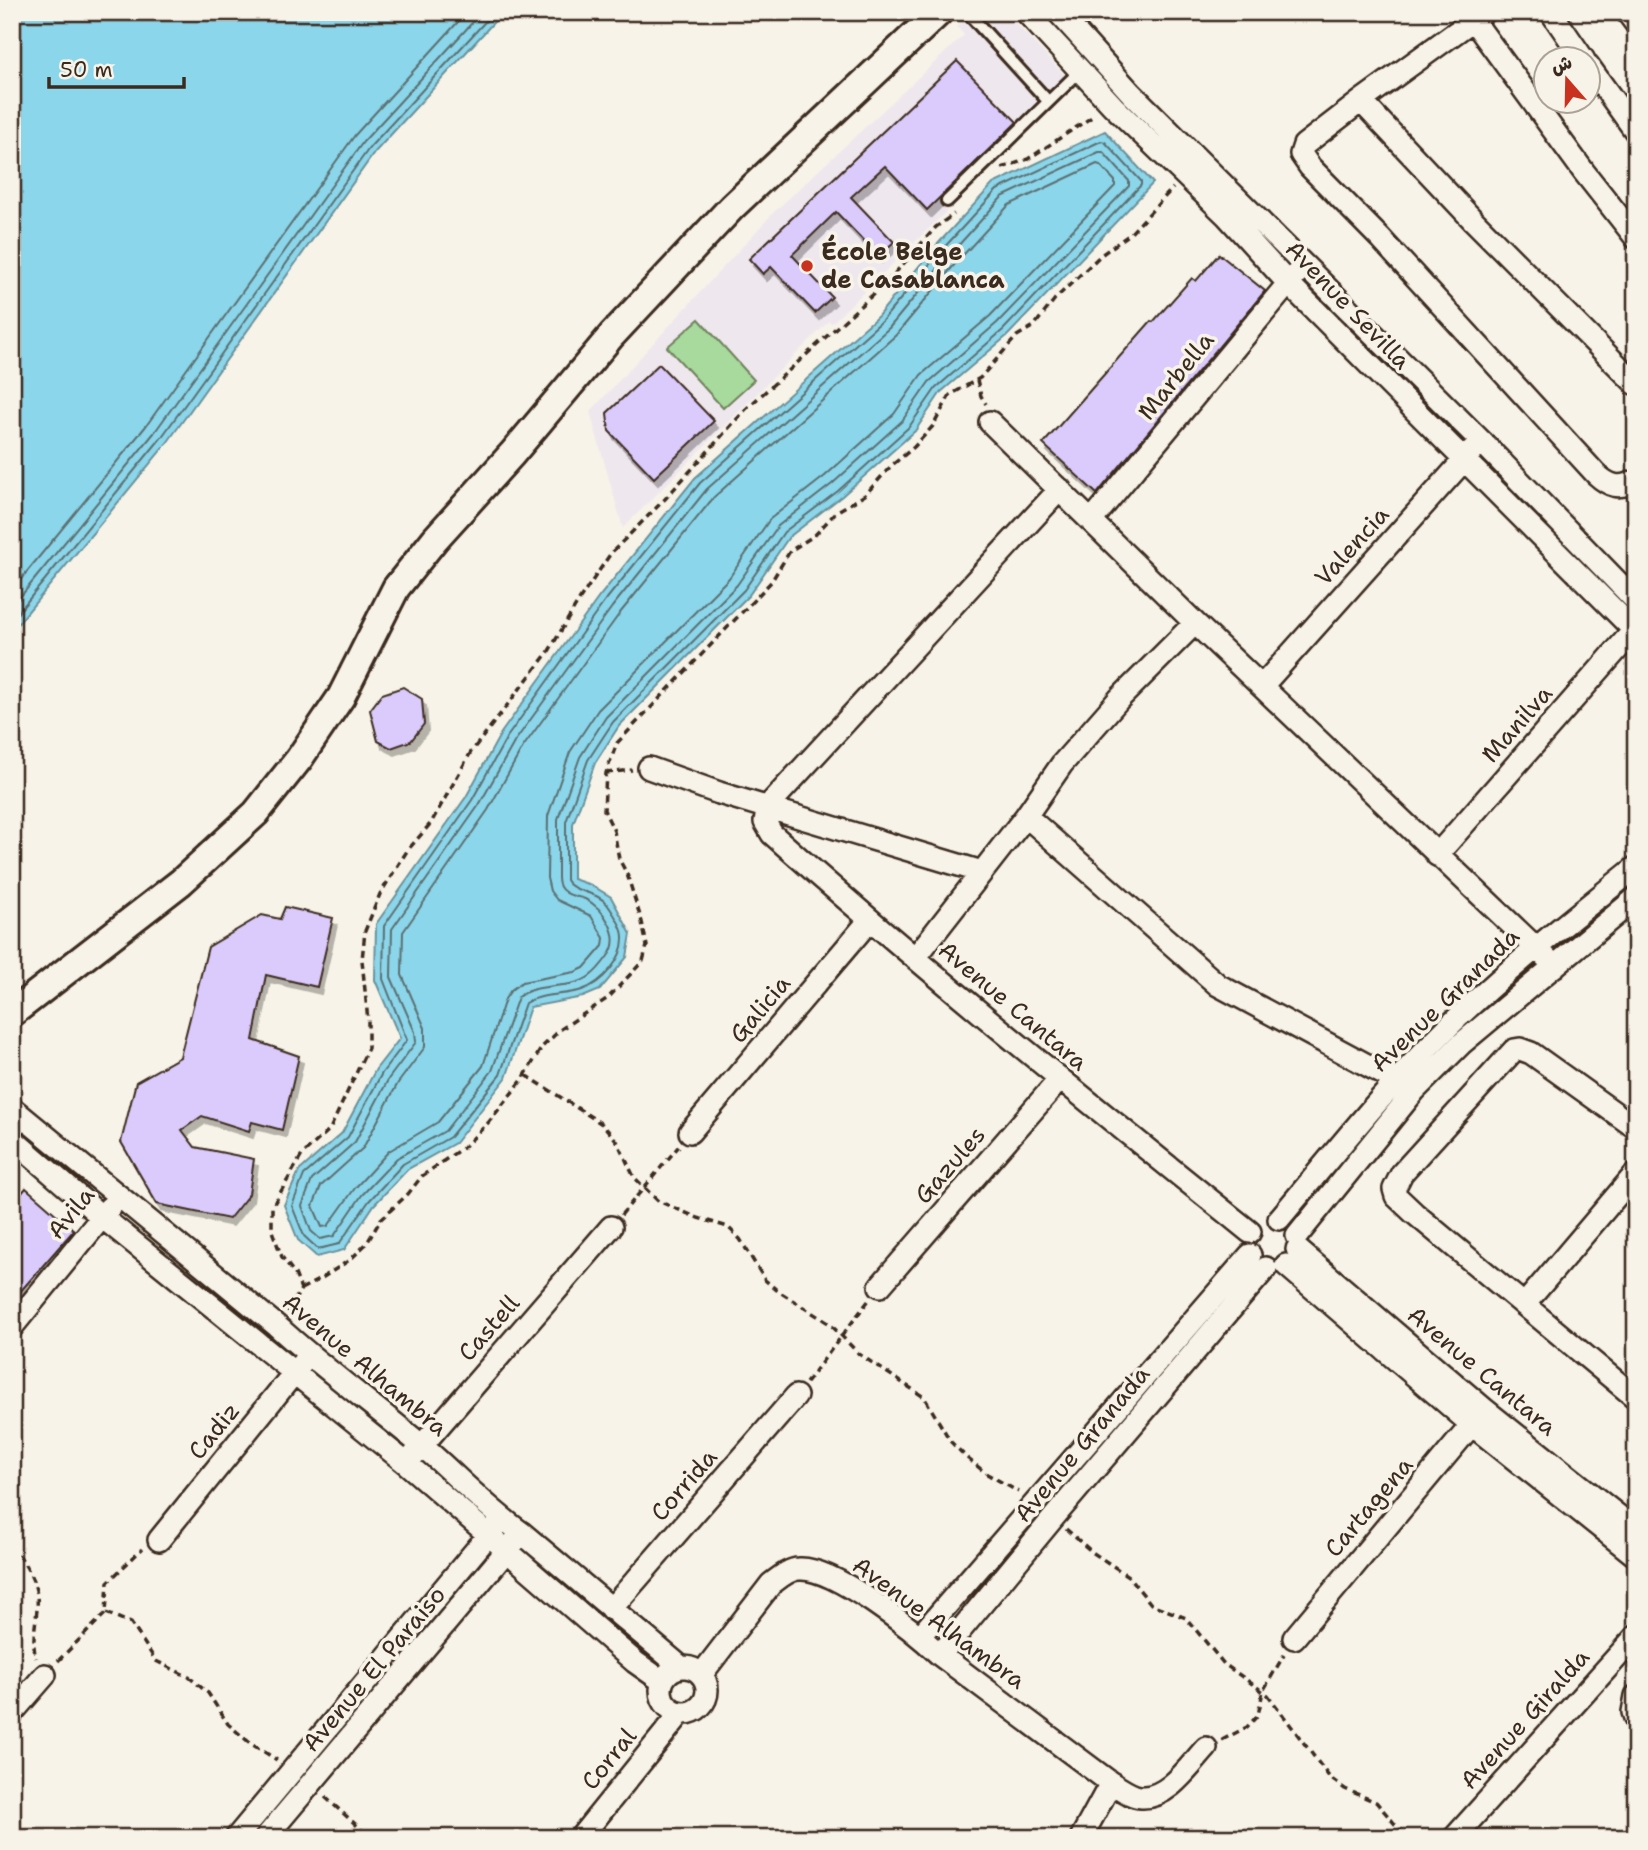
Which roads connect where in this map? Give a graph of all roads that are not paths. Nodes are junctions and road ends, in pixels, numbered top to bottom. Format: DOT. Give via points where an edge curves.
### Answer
graph roads {
  1 [pos="939,12"];
  2 [pos="967,12"];
  3 [pos="1026,12"];
  4 [pos="1058,12"];
  5 [pos="1551,12"];
  6 [pos="1627,12"];
  7 [pos="1478,16"];
  8 [pos="1636,24"];
  9 [pos="1574,46"];
  10 [pos="1097,55"];
  11 [pos="1075,75"];
  12 [pos="1602,85"];
  13 [pos="1048,101"];
  14 [pos="1360,101"];
  15 [pos="1636,132"];
  16 [pos="947,201"];
  17 [pos="1636,238"];
  18 [pos="1303,267"];
  19 [pos="1287,282"];
  20 [pos="1636,384"];
  21 [pos="990,422"];
  22 [pos="1482,442"];
  23 [pos="1463,460"];
  24 [pos="1636,481"];
  25 [pos="1060,489"];
  26 [pos="1092,520"];
  27 [pos="1636,601"];
  28 [pos="1195,623"];
  29 [pos="1635,630"];
  30 [pos="1262,686"];
  31 [pos="649,768"];
  32 [pos="768,806"];
  33 [pos="1026,816"];
  34 [pos="1437,855"];
  35 [pos="1636,867"];
  36 [pos="982,872"];
  37 [pos="1636,898"];
  38 [pos="869,921"];
  39 [pos="1535,949"];
  40 [pos="915,958"];
  41 [pos="1555,966"];
  42 [pos="12,1013"];
  43 [pos="1060,1079"];
  44 [pos="1405,1086"];
  45 [pos="12,1108"];
  46 [pos="1636,1128"];
  47 [pos="690,1132"];
  48 [pos="12,1139"];
  49 [pos="1636,1173"];
  50 [pos="117,1197"];
  51 [pos="102,1217"];
  52 [pos="1279,1219"];
  53 [pos="611,1227"];
  54 [pos="1250,1232"];
  55 [pos="1279,1255"];
  56 [pos="880,1286"];
  57 [pos="1524,1305"];
  58 [pos="12,1327"];
  59 [pos="309,1355"];
  60 [pos="294,1374"];
  61 [pos="796,1396"];
  62 [pos="1636,1398"];
  63 [pos="1478,1417"];
  64 [pos="421,1445"];
  65 [pos="407,1464"];
  66 [pos="502,1519"];
  67 [pos="1636,1530"];
  68 [pos="522,1533"];
  69 [pos="487,1535"];
  70 [pos="159,1540"];
  71 [pos="506,1551"];
  72 [pos="1636,1556"];
  73 [pos="611,1609"];
  74 [pos="920,1636"];
  75 [pos="1636,1636"];
  76 [pos="1294,1638"];
  77 [pos="940,1655"];
  78 [pos="681,1667"];
  79 [pos="45,1675"];
  80 [pos="701,1675"];
  81 [pos="662,1681"];
  82 [pos="1636,1696"];
  83 [pos="12,1713"];
  84 [pos="680,1713"];
  85 [pos="1636,1721"];
  86 [pos="1206,1748"];
  87 [pos="1111,1783"];
  88 [pos="236,1838"];
  89 [pos="265,1838"];
  90 [pos="580,1838"];
  91 [pos="1081,1838"];
  92 [pos="1454,1838"];
  1 -- 42 [label="street" via="714,225 435,539 396,588 341,696 256,813 181,882"];
  2 -- 13 [label="lane"];
  3 -- 11 [label="street, Avenue Sevilla"];
  4 -- 10 [label="street, Avenue Sevilla"];
  5 -- 9 [label="street"];
  6 -- 8 [label="street"];
  7 -- 14 [label="street"];
  7 -- 17 [label="street" via="1584,172"];
  10 -- 11 [label="lane"];
  10 -- 18 [label="street, Avenue Sevilla"];
  11 -- 13 [label="lane"];
  11 -- 19 [label="street, Avenue Sevilla" via="1227,216"];
  12 -- 15 [label="street"];
  13 -- 16 [label="lane"];
  14 -- 20 [label="street"];
  14 -- 24 [label="street" via="1304,145 1303,157 1596,474 1616,487"];
  18 -- 19 [label="street, Marbella"];
  18 -- 22 [label="street, Avenue Sevilla"];
  19 -- 23 [label="street, Avenue Sevilla"];
  19 -- 26 [label="street, Marbella"];
  21 -- 25 [label="street"];
  22 -- 23 [label="street, Valencia"];
  22 -- 27 [label="street, Avenue Sevilla"];
  23 -- 29 [label="street, Avenue Sevilla"];
  23 -- 30 [label="street, Valencia"];
  25 -- 26 [label="street"];
  25 -- 32 [label="street"];
  26 -- 28 [label="street"];
  28 -- 30 [label="street"];
  28 -- 33 [label="street" via="1094,727"];
  29 -- 34 [label="street, Manilva"];
  30 -- 34 [label="street"];
  31 -- 32 [label="street"];
  32 -- 36 [label="street"];
  32 -- 38 [label="street, Avenue Cantara" via="765,822 772,834"];
  33 -- 36 [label="street"];
  33 -- 44 [label="street" via="1218,985"];
  34 -- 39 [label="street"];
  35 -- 39 [label="street, Avenue Granada"];
  36 -- 40 [label="street"];
  37 -- 41 [label="street, Avenue Granada"];
  38 -- 40 [label="street, Avenue Cantara"];
  38 -- 47 [label="street, Galicia"];
  39 -- 41 [label="street"];
  39 -- 44 [label="street, Avenue Granada" via="1446,1028"];
  40 -- 43 [label="street, Avenue Cantara"];
  41 -- 44 [label="street, Avenue Granada"];
  43 -- 54 [label="street, Avenue Cantara"];
  43 -- 56 [label="street, Gazules"];
  44 -- 52 [label="street, Avenue Granada"];
  44 -- 55 [label="street, Avenue Granada"];
  45 -- 50 [label="street, Avenue Alhambra"];
  46 -- 57 [label="street" via="1531,1053 1514,1050 1397,1181 1396,1196"];
  48 -- 51 [label="street, Avenue Alhambra"];
  49 -- 57 [label="street"];
  50 -- 51 [label="street, Avila"];
  50 -- 59 [label="street, Avenue Alhambra"];
  51 -- 58 [label="street, Avila"];
  51 -- 60 [label="street, Avenue Alhambra"];
  52 -- 54 [label="street" via="1262,1220"];
  52 -- 55 [label="street" via="1293,1229"];
  53 -- 64 [label="street, Castell"];
  54 -- 55 [label="street" via="1247,1245"];
  55 -- 63 [label="street"];
  55 -- 74 [label="street, Avenue Granada" via="1036,1502"];
  55 -- 77 [label="street, Avenue Granada"];
  57 -- 62 [label="street"];
  59 -- 60 [label="street, Cadiz"];
  59 -- 64 [label="street, Avenue Alhambra"];
  60 -- 65 [label="street, Avenue Alhambra"];
  60 -- 70 [label="street, Cadiz"];
  61 -- 73 [label="street, Corrida"];
  63 -- 67 [label="street, Avenue Cantara"];
  63 -- 72 [label="street"];
  63 -- 76 [label="street, Cartagena"];
  64 -- 65 [label="street, Castell"];
  64 -- 66 [label="street, Avenue Alhambra"];
  65 -- 69 [label="street, Avenue Alhambra"];
  66 -- 68 [label="street, Avenue Alhambra"];
  66 -- 69 [label="street, Avenue El Paraiso"];
  68 -- 71 [label="street, Avenue El Paraiso"];
  68 -- 73 [label="street, Avenue Alhambra"];
  69 -- 71 [label="street, Avenue Alhambra"];
  69 -- 88 [label="street, Avenue El Paraiso"];
  71 -- 81 [label="street, Avenue Alhambra"];
  71 -- 89 [label="street, Avenue El Paraiso"];
  73 -- 78 [label="street, Avenue Alhambra"];
  74 -- 77 [label="street, Avenue Alhambra"];
  74 -- 80 [label="street, Avenue Alhambra" via="836,1578 799,1569 771,1584"];
  75 -- 92 [label="street, Avenue Giralda"];
  77 -- 87 [label="street, Avenue Alhambra"];
  78 -- 80 [label="street"];
  78 -- 81 [label="street"];
  79 -- 83 [label="street"];
  80 -- 84 [label="street" via="707,1688 704,1702 694,1712"];
  81 -- 84 [label="street" via="662,1700"];
  82 -- 85 [label="street"];
  84 -- 90 [label="street, Corral"];
  86 -- 87 [label="street, Avenue Alhambra" via="1158,1794 1138,1798"];
  87 -- 91 [label="street"];
}
